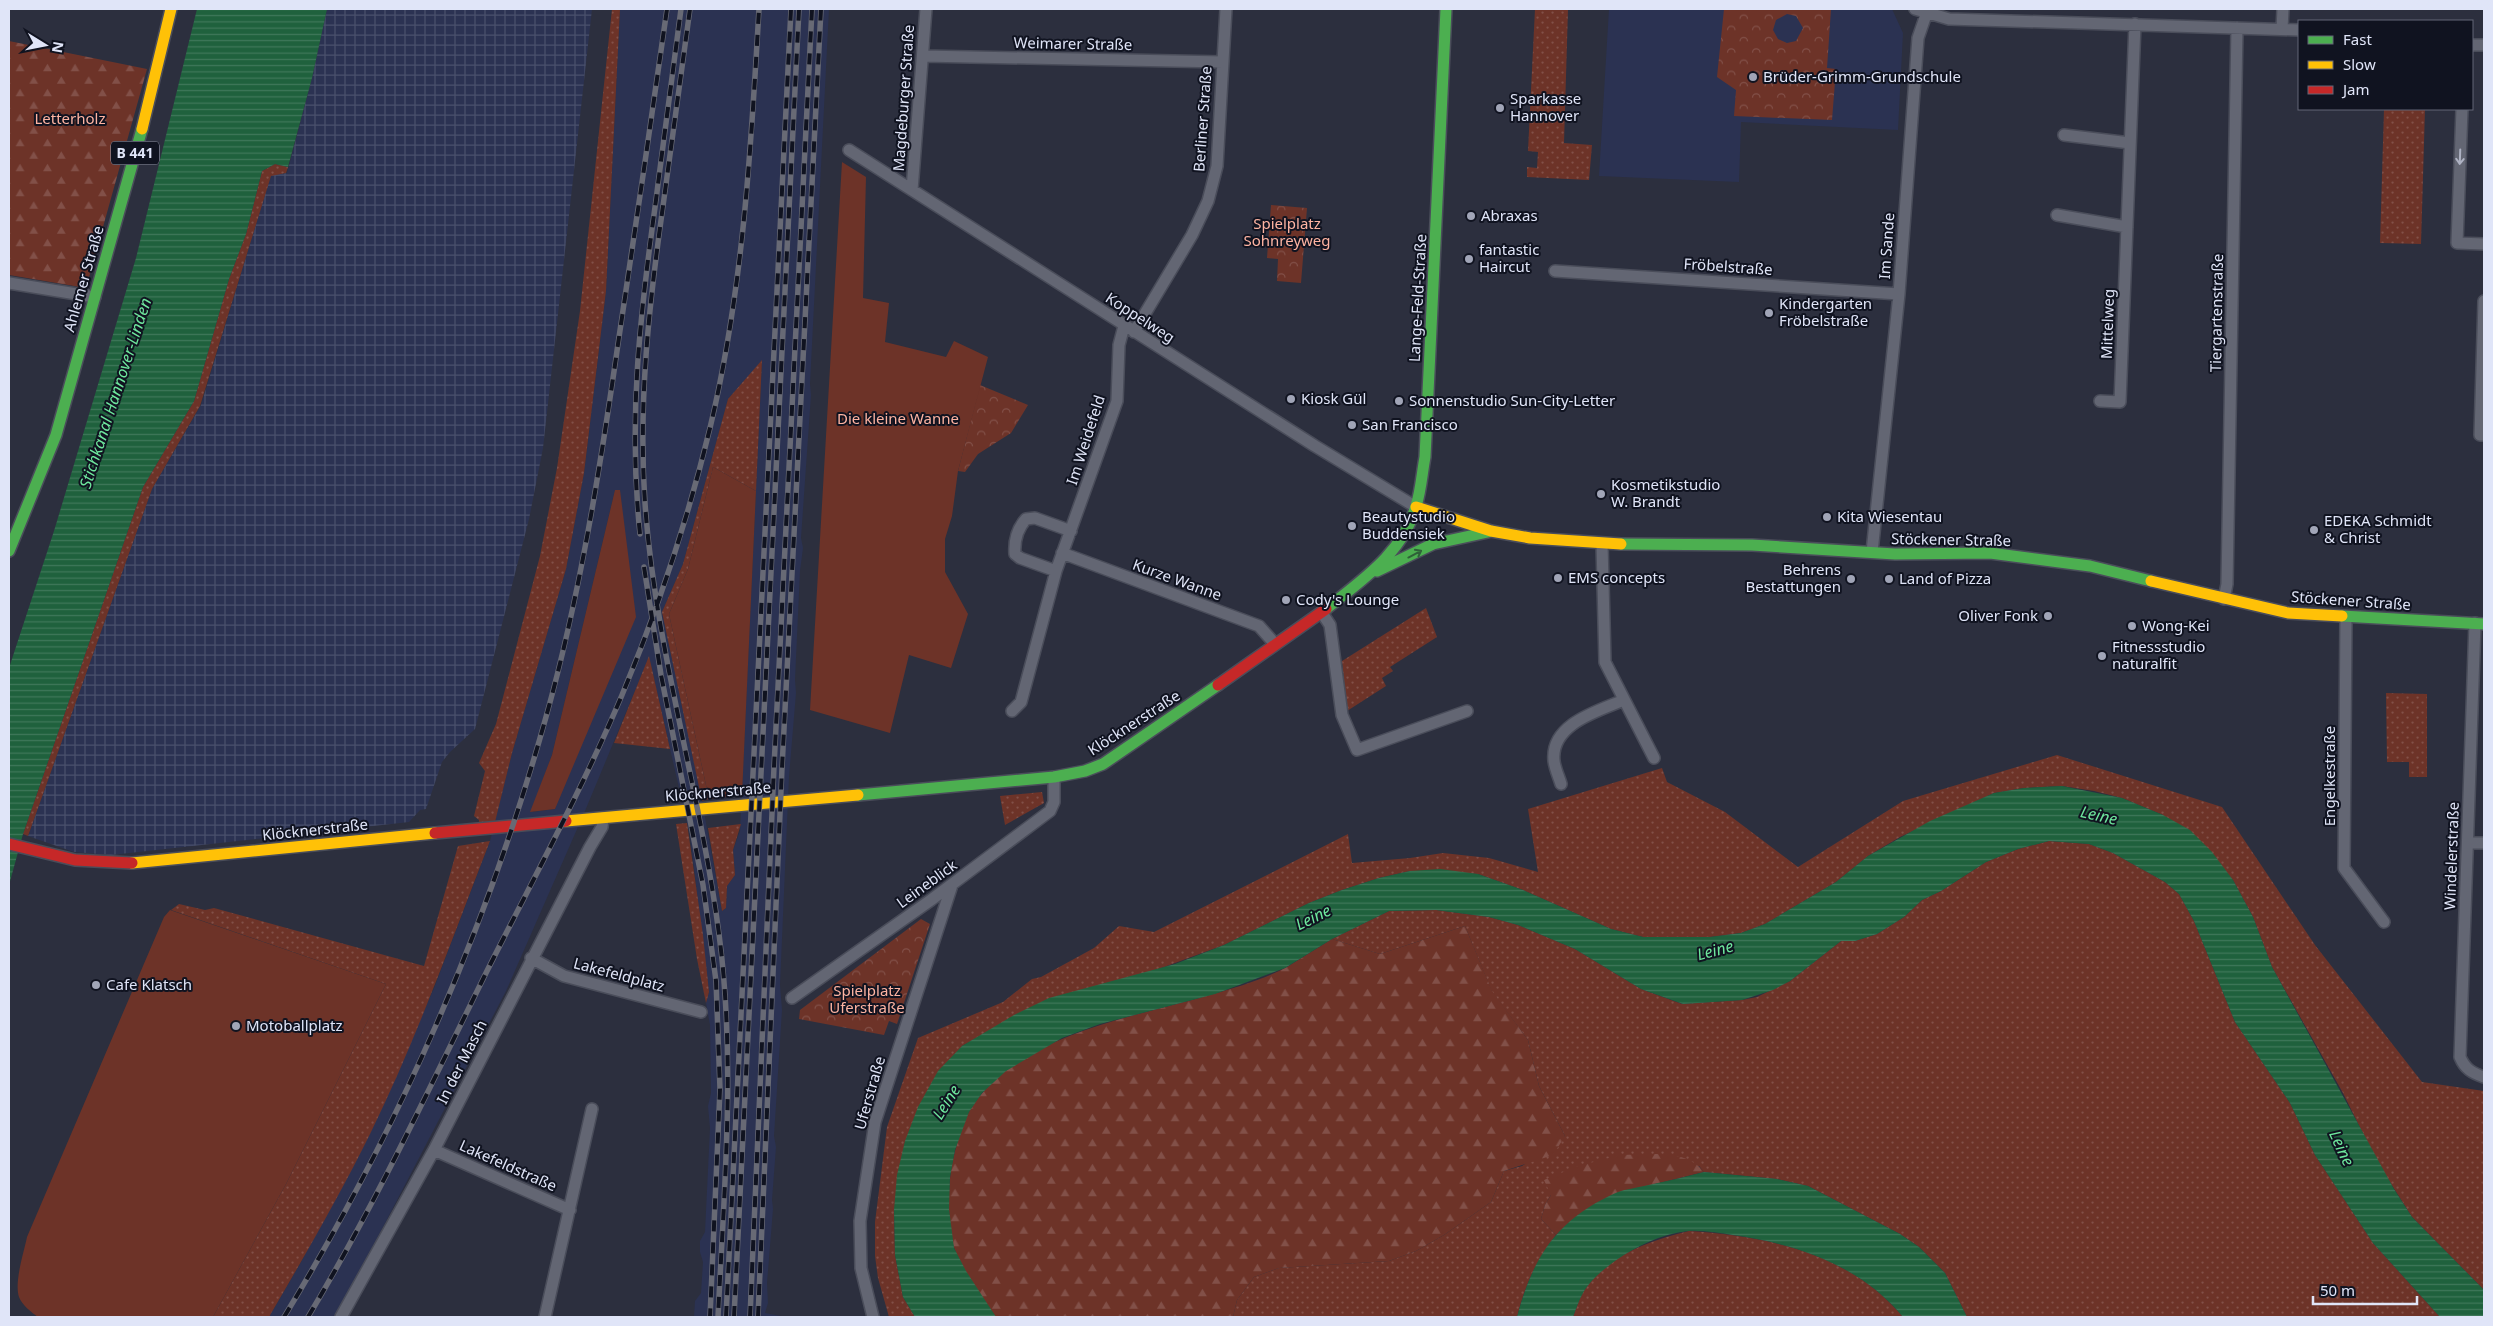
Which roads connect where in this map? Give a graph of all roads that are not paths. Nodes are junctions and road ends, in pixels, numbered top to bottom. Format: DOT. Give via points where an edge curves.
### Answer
graph roads {
  1 [pos="172,9"];
  2 [pos="926,9"];
  3 [pos="1226,9"];
  4 [pos="1446,9"];
  5 [pos="2283,9"];
  6 [pos="1923,10"];
  7 [pos="2135,24"];
  8 [pos="2237,28"];
  9 [pos="2282,29"];
  10 [pos="2298,30"];
  11 [pos="924,56"];
  12 [pos="1223,62"];
  13 [pos="2462,110"];
  14 [pos="2064,135"];
  15 [pos="2130,143"];
  16 [pos="849,150"];
  17 [pos="912,190"];
  18 [pos="2057,215"];
  19 [pos="2127,227"];
  20 [pos="2484,244"];
  21 [pos="1555,271"];
  22 [pos="9,282"];
  23 [pos="1899,294"];
  24 [pos="95,297"];
  25 [pos="2484,301"];
  26 [pos="1129,329"];
  27 [pos="2100,401"];
  28 [pos="2482,435"];
  29 [pos="1416,506"];
  30 [pos="1491,531"];
  31 [pos="1070,532"];
  32 [pos="1602,544"];
  33 [pos="9,551"];
  34 [pos="1872,552"];
  35 [pos="1062,553"];
  36 [pos="1056,571"];
  37 [pos="1371,574"];
  38 [pos="2224,600"];
  39 [pos="1322,612"];
  40 [pos="2346,617"];
  41 [pos="2480,623"];
  42 [pos="1275,644"];
  43 [pos="1624,700"];
  44 [pos="1012,711"];
  45 [pos="1467,711"];
  46 [pos="1654,758"];
  47 [pos="1054,778"];
  48 [pos="1561,784"];
  49 [pos="603,818"];
  50 [pos="2468,843"];
  51 [pos="9,844"];
  52 [pos="2484,844"];
  53 [pos="952,884"];
  54 [pos="2384,922"];
  55 [pos="532,958"];
  56 [pos="792,998"];
  57 [pos="701,1012"];
  58 [pos="2484,1077"];
  59 [pos="592,1108"];
  60 [pos="434,1150"];
  61 [pos="570,1210"];
  62 [pos="341,1317"];
  63 [pos="545,1317"];
  64 [pos="873,1317"];
  1 -- 24 [label="main road, Ahlemer Straße / B 441"];
  2 -- 11 [label="street, Magdeburger Straße"];
  3 -- 12 [label="street, Berliner Straße"];
  4 -- 29 [label="main road, Lange-Feld-Straße" via="1425,457"];
  5 -- 9 [label="street"];
  6 -- 7 [label="street" via="1949,19"];
  6 -- 23 [label="street, Im Sande" via="1918,38"];
  7 -- 8 [label="street"];
  7 -- 15 [label="street, Mittelweg"];
  8 -- 9 [label="street"];
  8 -- 38 [label="street, Tiergartenstraße" via="2227,584"];
  9 -- 10 [label="street"];
  11 -- 12 [label="street, Weimarer Straße"];
  11 -- 17 [label="street, Magdeburger Straße"];
  12 -- 26 [label="street, Berliner Straße" via="1217,166 1208,201 1192,235"];
  13 -- 20 [label="street, one-way" via="2456,243"];
  14 -- 15 [label="street"];
  15 -- 19 [label="street, Mittelweg"];
  16 -- 17 [label="street, Koppelweg"];
  17 -- 26 [label="street, Koppelweg"];
  18 -- 19 [label="street"];
  19 -- 27 [label="street, Mittelweg" via="2120,402"];
  21 -- 23 [label="street, Fröbelstraße"];
  22 -- 24 [label="street"];
  23 -- 34 [label="street, Im Sande"];
  24 -- 33 [label="main road, Ahlemer Straße / B 441" via="56,435"];
  25 -- 28 [label="street"];
  26 -- 29 [label="street, Koppelweg" via="1388,492"];
  26 -- 31 [label="street, Im Weidefeld" via="1118,345 1117,401"];
  29 -- 30 [label="main road, Stöckener Straße"];
  29 -- 37 [label="main road, Lange-Feld-Straße" via="1394,549"];
  30 -- 32 [label="main road, Stöckener Straße"];
  37 -- 30 [label="main road, one-way" via="1433,544"];
  31 -- 35 [label="street, Im Weidefeld"];
  31 -- 36 [label="street" via="1035,518 1026,519 1020,525 1014,554"];
  32 -- 34 [label="main road, Stöckener Straße"];
  32 -- 43 [label="street" via="1605,662"];
  34 -- 38 [label="main road, Stöckener Straße" via="1990,553 2080,564"];
  35 -- 36 [label="street, Im Weidefeld"];
  35 -- 42 [label="street, Kurze Wanne" via="1260,626"];
  36 -- 44 [label="street, Im Weidefeld" via="1021,702"];
  37 -- 39 [label="main road, Klöcknerstraße"];
  38 -- 40 [label="main road, Stöckener Straße" via="2288,613"];
  39 -- 42 [label="main road, Klöcknerstraße"];
  39 -- 45 [label="street" via="1330,625 1342,715 1357,750"];
  40 -- 41 [label="main road, Stöckener Straße"];
  40 -- 54 [label="street, Engelkestraße" via="2344,868"];
  41 -- 50 [label="street, Windelerstraße"];
  42 -- 47 [label="main road, Klöcknerstraße" via="1103,764 1085,772"];
  43 -- 46 [label="street"];
  43 -- 48 [label="street" via="1575,720 1566,728 1554,754"];
  47 -- 49 [label="main road, Klöcknerstraße"];
  47 -- 53 [label="street, Leineblick" via="1054,802 1050,811"];
  49 -- 51 [label="main road, Klöcknerstraße" via="99,864 75,862"];
  49 -- 55 [label="street, In der Masch" via="602,827"];
  50 -- 52 [label="street"];
  50 -- 58 [label="street, Windelerstraße" via="2460,1057 2472,1073"];
  53 -- 56 [label="street, Leineblick"];
  53 -- 64 [label="street, Uferstraße" via="874,1122 860,1221 862,1268"];
  55 -- 57 [label="street, Lakefeldplatz" via="564,976"];
  55 -- 60 [label="street, In der Masch"];
  59 -- 61 [label="street, Lakefeldstraße"];
  60 -- 61 [label="street, Lakefeldstraße"];
  60 -- 62 [label="street, In der Masch"];
  61 -- 63 [label="street, Lakefeldstraße"];
}
